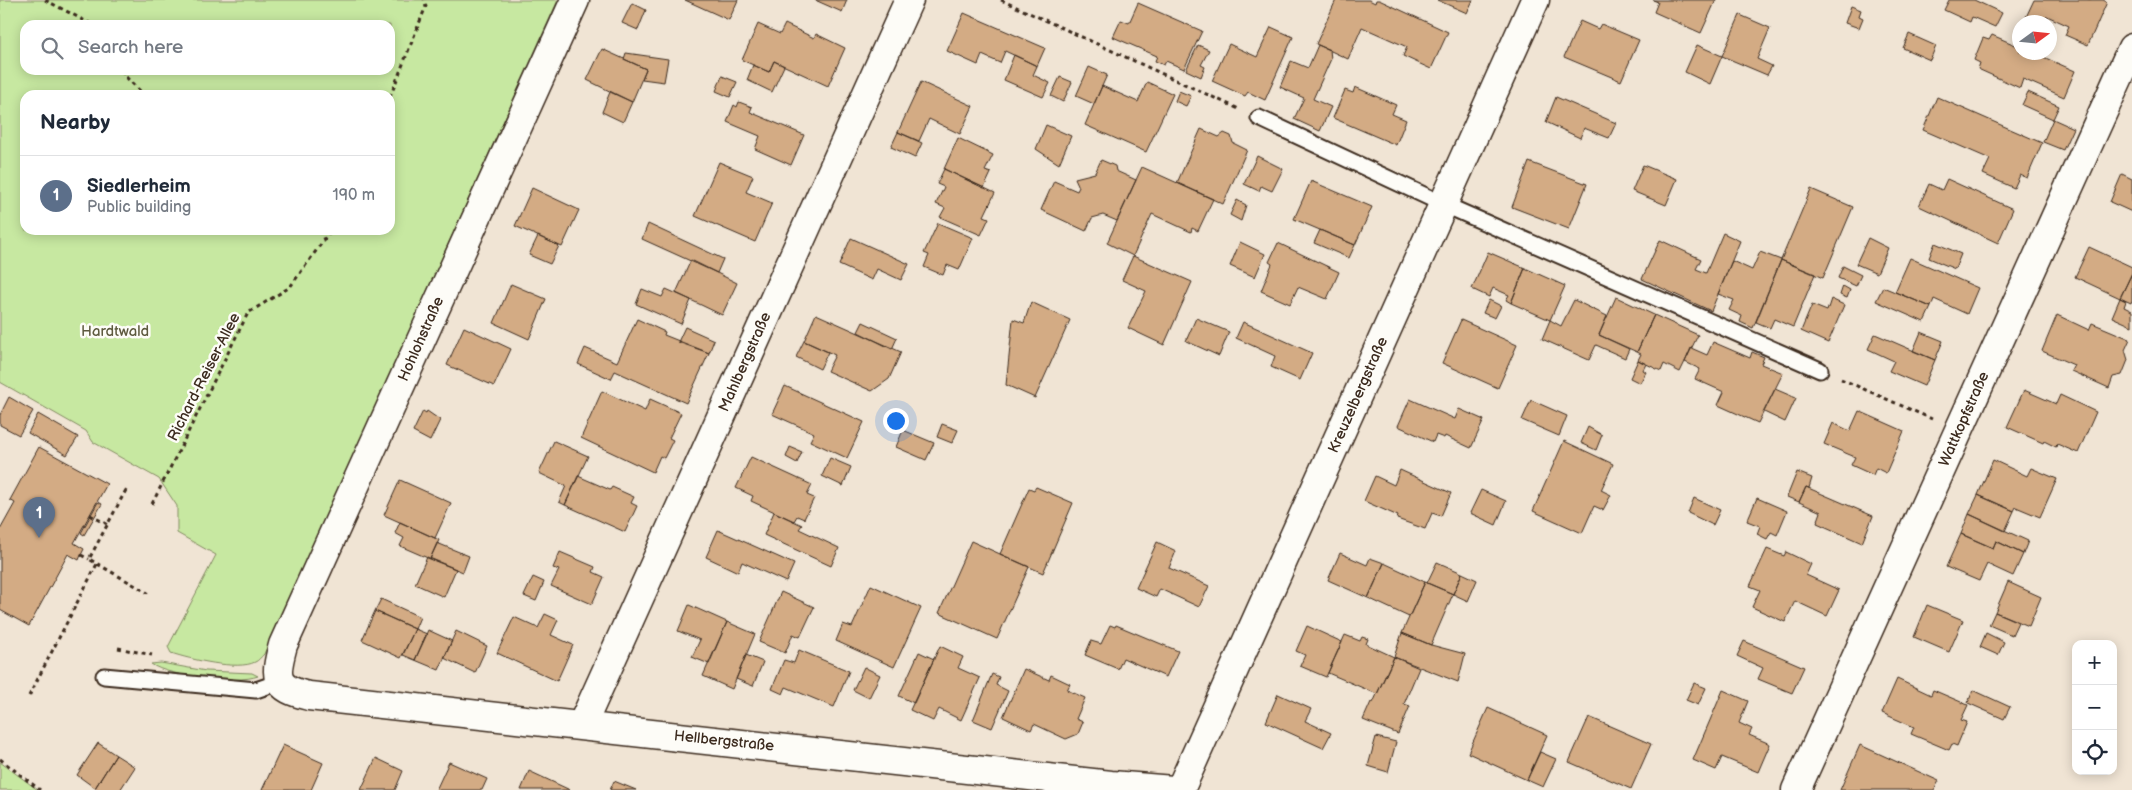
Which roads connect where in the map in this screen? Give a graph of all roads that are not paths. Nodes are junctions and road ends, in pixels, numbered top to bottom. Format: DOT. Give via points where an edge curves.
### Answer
graph roads {
  1 [pos="575,0"];
  2 [pos="909,0"];
  3 [pos="1535,0"];
  4 [pos="2132,48"];
  5 [pos="1259,118"];
  6 [pos="1443,204"];
  7 [pos="1820,370"];
  8 [pos="104,676"];
  9 [pos="279,682"];
  10 [pos="582,725"];
  11 [pos="1110,788"];
  12 [pos="1173,790"];
  13 [pos="1180,790"];
  14 [pos="1796,790"];
  1 -- 9 [label="street, Hohlohstraße" via="283,645 278,664"];
  2 -- 10 [label="street, Mahlbergstraße"];
  3 -- 6 [label="street, Kreuzelbergstraße"];
  4 -- 14 [label="street, Wattkopfstraße"];
  5 -- 6 [label="lane"];
  6 -- 7 [label="lane"];
  6 -- 13 [label="street, Kreuzelbergstraße"];
  8 -- 9 [label="lane" via="256,690"];
  9 -- 10 [label="street, Hellbergstraße" via="287,690 309,696"];
  10 -- 11 [label="street, Hellbergstraße"];
  11 -- 12 [label="street, Hellbergstraße"];
}
